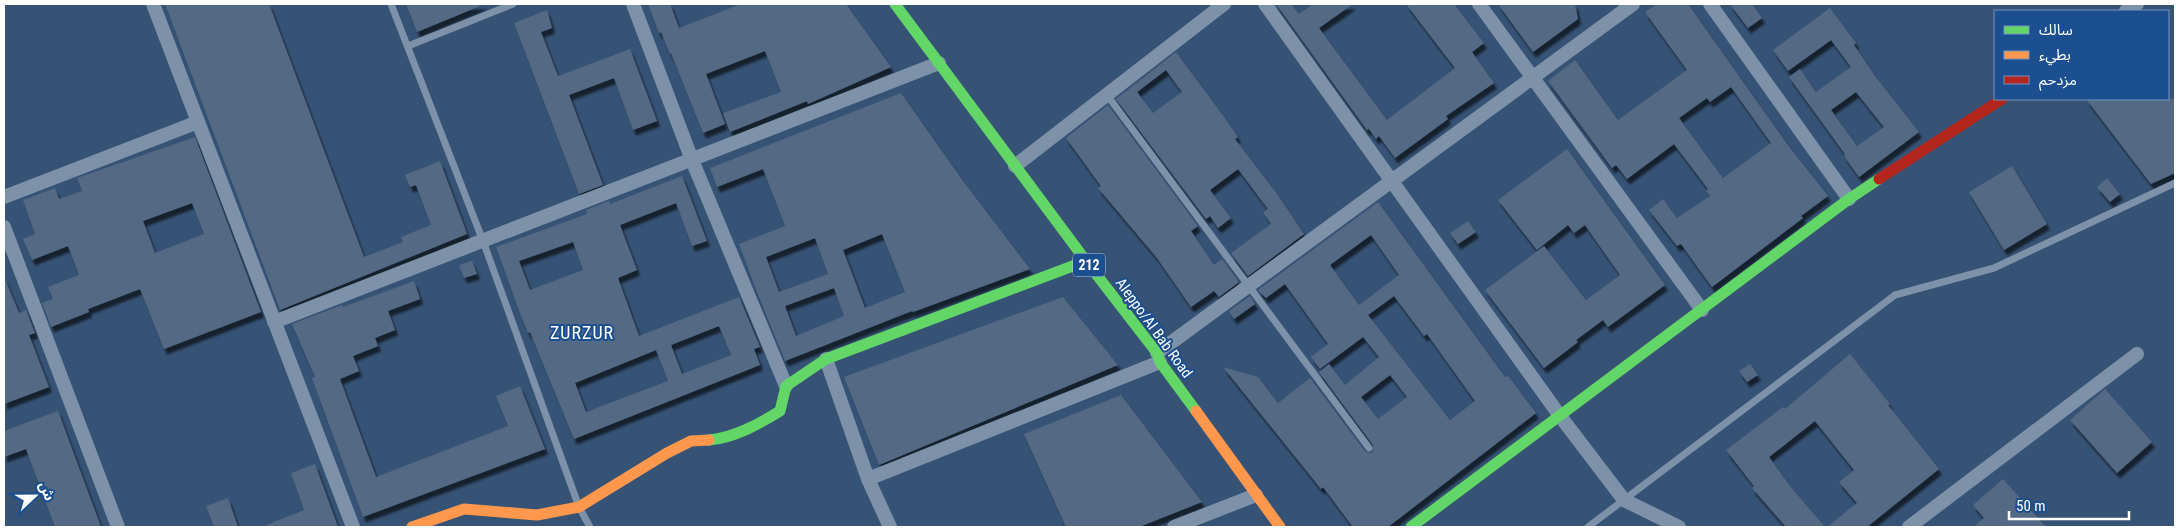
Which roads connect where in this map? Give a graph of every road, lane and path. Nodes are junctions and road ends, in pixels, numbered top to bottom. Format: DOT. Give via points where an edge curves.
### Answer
graph roads {
  1 [pos="153,4"];
  2 [pos="391,4"];
  3 [pos="513,4"];
  4 [pos="633,4"];
  5 [pos="895,4"];
  6 [pos="1224,4"];
  7 [pos="1265,4"];
  8 [pos="1479,4"];
  9 [pos="1633,4"];
  10 [pos="1710,4"];
  11 [pos="408,46"];
  12 [pos="939,63"];
  13 [pos="1534,76"];
  14 [pos="1107,95"];
  15 [pos="2000,100"];
  16 [pos="198,122"];
  17 [pos="692,160"];
  18 [pos="1015,166"];
  19 [pos="1392,181"];
  20 [pos="2175,183"];
  21 [pos="4,197"];
  22 [pos="1849,199"];
  23 [pos="4,228"];
  24 [pos="483,241"];
  25 [pos="1086,261"];
  26 [pos="1248,287"];
  27 [pos="1702,310"];
  28 [pos="274,322"];
  29 [pos="2137,354"];
  30 [pos="1159,358"];
  31 [pos="826,359"];
  32 [pos="786,386"];
  33 [pos="1560,416"];
  34 [pos="1369,448"];
  35 [pos="868,479"];
  36 [pos="1256,494"];
  37 [pos="1624,500"];
  38 [pos="579,507"];
  39 [pos="118,527"];
  40 [pos="353,527"];
  41 [pos="412,527"];
  42 [pos="590,527"];
  43 [pos="890,527"];
  44 [pos="1174,527"];
  45 [pos="1280,527"];
  46 [pos="1411,527"];
  47 [pos="1588,527"];
  48 [pos="1679,527"];
  49 [pos="1908,527"];
  1 -- 16 [label="street"];
  2 -- 11 [label="lane"];
  3 -- 11 [label="lane"];
  4 -- 17 [label="street"];
  5 -- 12 [label="street, Aleppo/Al Bab Road / 212"];
  6 -- 14 [label="street"];
  7 -- 19 [label="street"];
  8 -- 13 [label="street"];
  9 -- 13 [label="street"];
  10 -- 22 [label="street"];
  11 -- 24 [label="lane"];
  12 -- 17 [label="street"];
  12 -- 18 [label="street, Aleppo/Al Bab Road / 212"];
  13 -- 19 [label="street"];
  13 -- 27 [label="street"];
  14 -- 18 [label="street"];
  14 -- 26 [label="lane"];
  15 -- 22 [label="street"];
  16 -- 21 [label="street"];
  16 -- 28 [label="street"];
  17 -- 24 [label="street"];
  17 -- 32 [label="street"];
  18 -- 25 [label="street, Aleppo/Al Bab Road / 212"];
  19 -- 26 [label="street"];
  19 -- 33 [label="street"];
  20 -- 37 [label="lane" via="1994,268 1895,295"];
  22 -- 27 [label="street"];
  23 -- 39 [label="street"];
  24 -- 28 [label="street"];
  24 -- 38 [label="lane"];
  25 -- 30 [label="street, Aleppo/Al Bab Road / 212"];
  25 -- 31 [label="street"];
  26 -- 30 [label="street"];
  26 -- 34 [label="lane"];
  27 -- 33 [label="street"];
  28 -- 40 [label="street"];
  29 -- 49 [label="street"];
  30 -- 35 [label="street"];
  30 -- 36 [label="street, Aleppo/Al Bab Road / 212"];
  31 -- 32 [label="street"];
  31 -- 35 [label="street"];
  32 -- 38 [label="street" via="780,411 759,424 721,439 691,441"];
  33 -- 37 [label="street"];
  33 -- 46 [label="street"];
  35 -- 43 [label="street"];
  36 -- 44 [label="street"];
  36 -- 45 [label="street, Aleppo/Al Bab Road / 212"];
  37 -- 47 [label="lane"];
  37 -- 48 [label="street"];
  38 -- 41 [label="street" via="537,515 464,509"];
  38 -- 42 [label="lane"];
}
